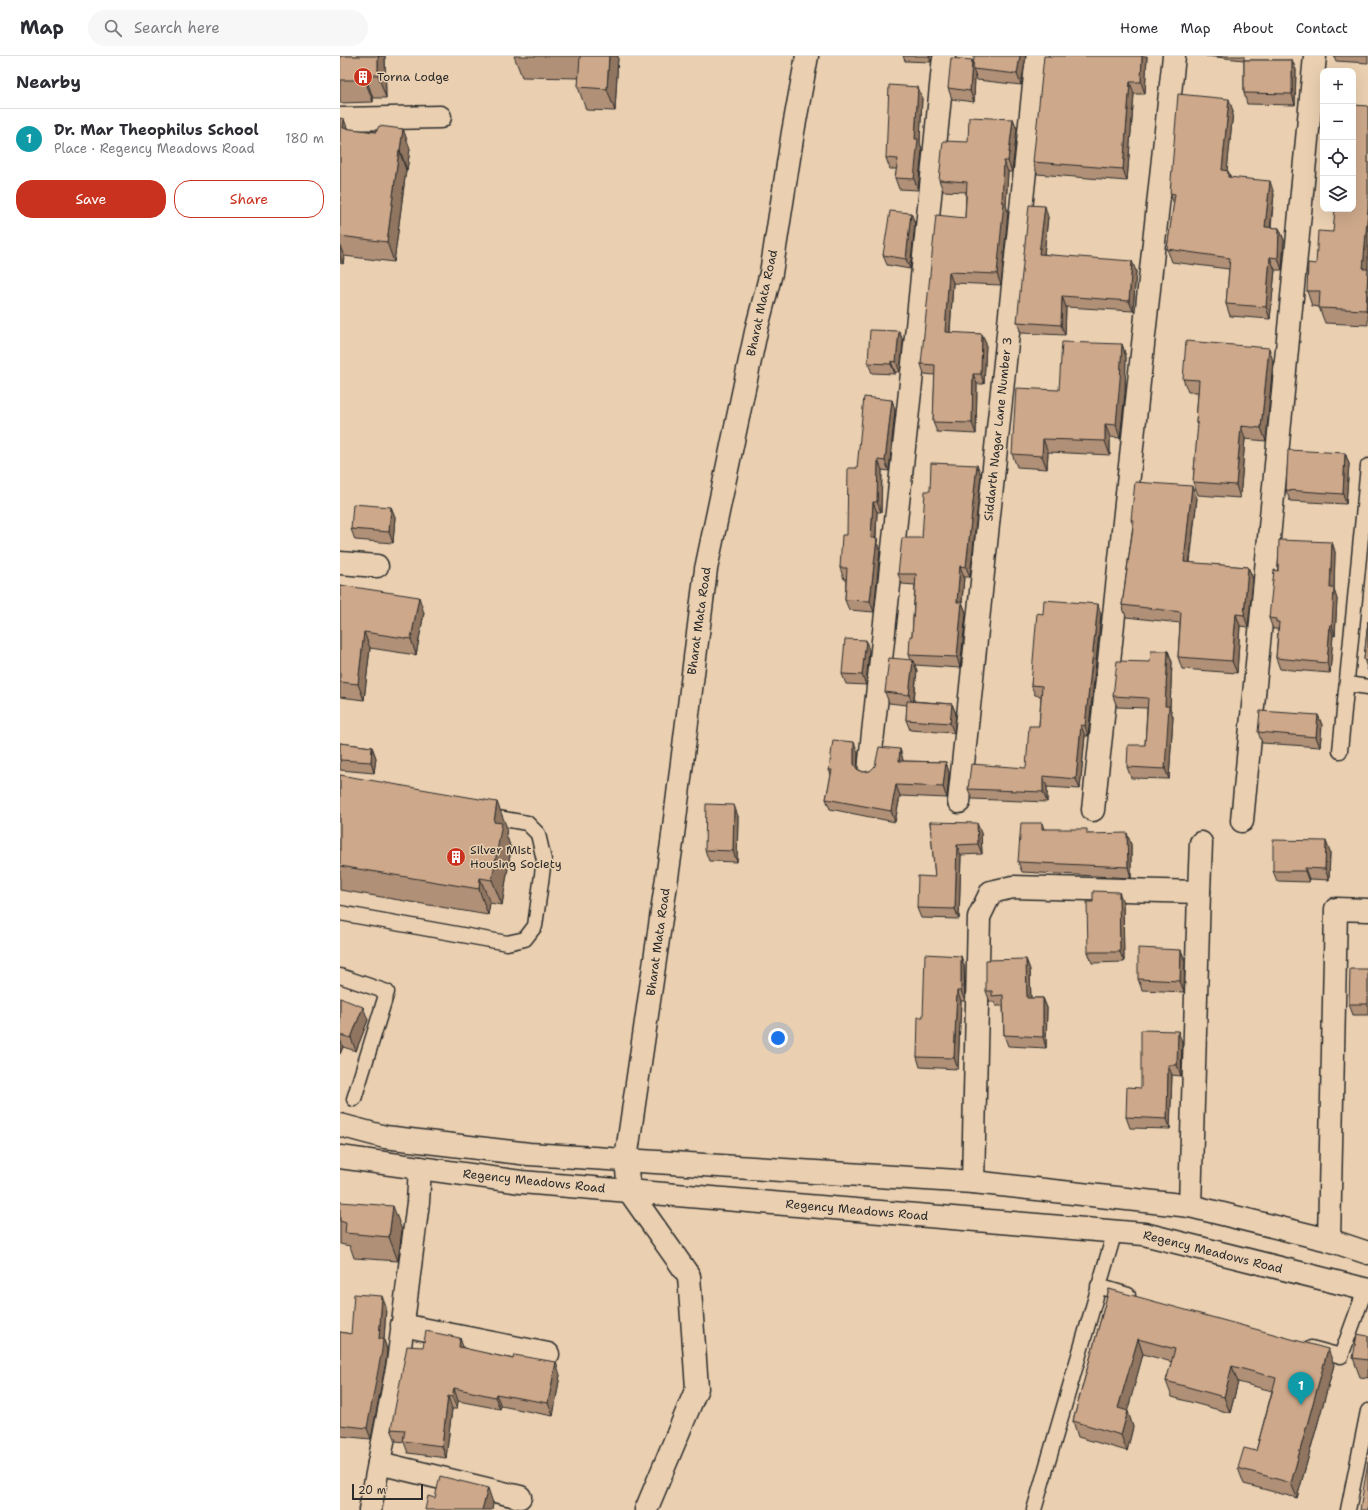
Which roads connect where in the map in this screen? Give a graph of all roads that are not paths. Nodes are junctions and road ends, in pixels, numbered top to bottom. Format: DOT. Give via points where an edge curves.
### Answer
graph roads {
  1 [pos="807,56"];
  2 [pos="944,56"];
  3 [pos="1037,56"];
  4 [pos="1174,56"];
  5 [pos="1315,56"];
  6 [pos="440,117"];
  7 [pos="340,120"];
  8 [pos="1368,466"];
  9 [pos="1364,551"];
  10 [pos="340,563"];
  11 [pos="377,566"];
  12 [pos="1347,684"];
  13 [pos="1368,687"];
  14 [pos="1340,751"];
  15 [pos="869,770"];
  16 [pos="959,802"];
  17 [pos="1093,810"];
  18 [pos="473,814"];
  19 [pos="1242,821"];
  20 [pos="1201,842"];
  21 [pos="1199,892"];
  22 [pos="1368,910"];
  23 [pos="340,912"];
  24 [pos="340,976"];
  25 [pos="354,1099"];
  26 [pos="340,1125"];
  27 [pos="340,1157"];
  28 [pos="626,1159"];
  29 [pos="420,1168"];
  30 [pos="973,1182"];
  31 [pos="629,1191"];
  32 [pos="1190,1206"];
  33 [pos="1115,1231"];
  34 [pos="1329,1240"];
  35 [pos="1368,1253"];
  36 [pos="1098,1286"];
  37 [pos="1367,1290"];
  38 [pos="1144,1299"];
  39 [pos="402,1325"];
  40 [pos="1295,1343"];
  41 [pos="548,1354"];
  42 [pos="1368,1411"];
  43 [pos="379,1463"];
  44 [pos="520,1497"];
  45 [pos="370,1510"];
  46 [pos="646,1510"];
  47 [pos="1034,1510"];
  48 [pos="1348,1510"];
  1 -- 28 [label="street, Bharat Mata Road" via="792,132 771,273 757,327 706,569 672,843"];
  2 -- 15 [label="street"];
  3 -- 16 [label="street, Siddarth Nagar Lane Number 3"];
  4 -- 17 [label="street"];
  5 -- 19 [label="street"];
  6 -- 7 [label="street"];
  8 -- 9 [label="lane"];
  9 -- 12 [label="lane"];
  10 -- 11 [label="street"];
  12 -- 13 [label="lane"];
  12 -- 14 [label="lane"];
  18 -- 23 [label="lane" via="527,823 538,834 544,860 535,926 525,939 507,943"];
  20 -- 21 [label="street"];
  21 -- 30 [label="street" via="1013,887 991,892 979,917"];
  21 -- 32 [label="street"];
  22 -- 34 [label="street" via="1336,909"];
  24 -- 25 [label="lane" via="387,992"];
  26 -- 28 [label="street" via="385,1137 529,1154"];
  27 -- 29 [label="street, Regency Meadows Road"];
  28 -- 30 [label="street"];
  28 -- 31 [label="street, Bharat Mata Road"];
  29 -- 31 [label="street, Regency Meadows Road" via="521,1182"];
  29 -- 39 [label="street"];
  30 -- 32 [label="street"];
  31 -- 33 [label="street, Regency Meadows Road"];
  31 -- 46 [label="street" via="689,1276 697,1388"];
  32 -- 34 [label="street"];
  33 -- 36 [label="lane"];
  33 -- 37 [label="street, Regency Meadows Road" via="1144,1234"];
  34 -- 35 [label="street"];
  36 -- 38 [label="lane"];
  36 -- 47 [label="lane"];
  37 -- 40 [label="lane" via="1341,1356"];
  39 -- 41 [label="street"];
  39 -- 43 [label="street" via="398,1363"];
  42 -- 48 [label="lane"];
  43 -- 44 [label="street"];
  43 -- 45 [label="street"];
}
